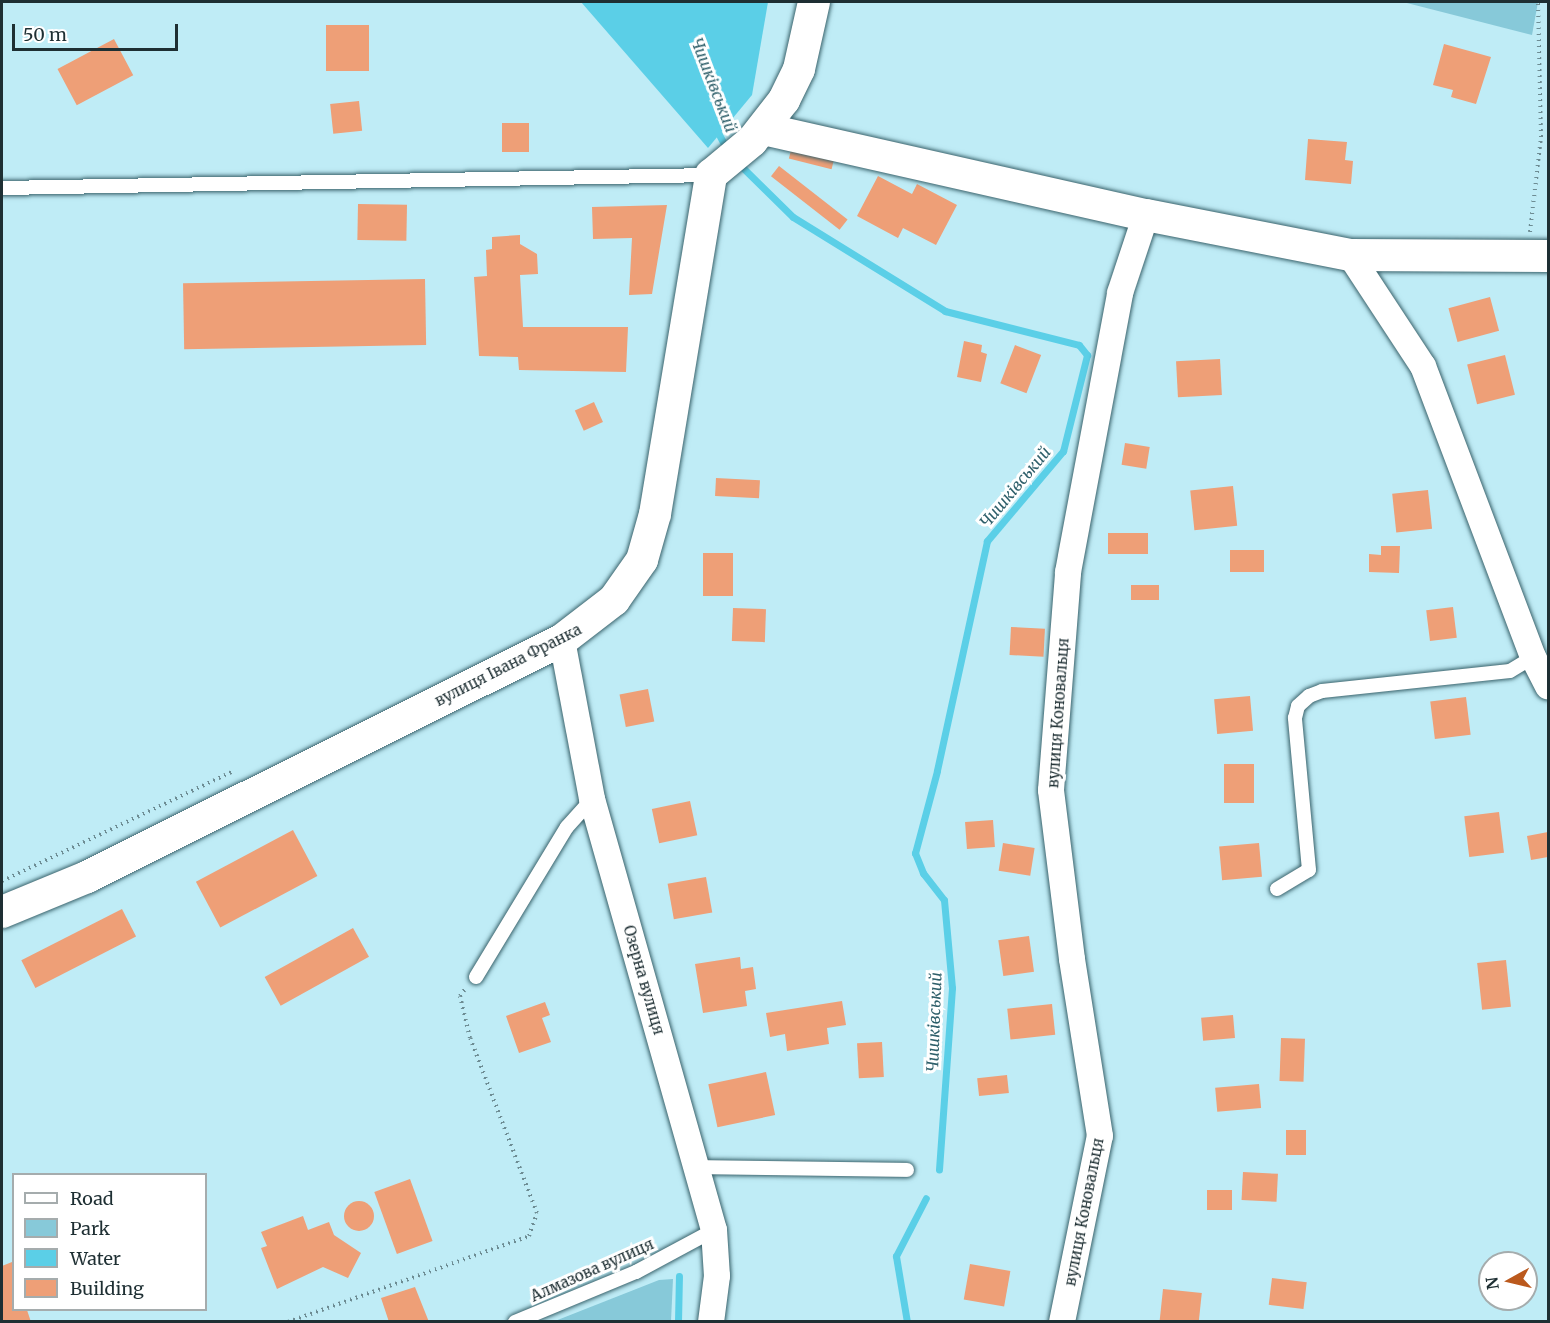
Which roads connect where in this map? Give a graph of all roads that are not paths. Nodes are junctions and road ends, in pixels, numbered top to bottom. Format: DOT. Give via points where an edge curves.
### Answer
graph roads {
  1 [pos="814,2"];
  2 [pos="758,135"];
  3 [pos="717,169"];
  4 [pos="2,188"];
  5 [pos="1146,214"];
  6 [pos="1350,255"];
  7 [pos="1538,256"];
  8 [pos="562,640"];
  9 [pos="1533,657"];
  10 [pos="1548,686"];
  11 [pos="592,799"];
  12 [pos="1277,889"];
  13 [pos="2,912"];
  14 [pos="476,977"];
  15 [pos="698,1167"];
  16 [pos="908,1170"];
  17 [pos="714,1230"];
  18 [pos="515,1322"];
  19 [pos="711,1322"];
  20 [pos="1062,1322"];
  1 -- 2 [label="street" via="799,69"];
  2 -- 3 [label="street"];
  2 -- 5 [label="street"];
  3 -- 4 [label="lane"];
  3 -- 8 [label="street, вулиця Івана Франка" via="655,514 642,560 614,600"];
  5 -- 6 [label="street"];
  5 -- 20 [label="street, вулиця Коновальця" via="1119,293 1068,572 1051,790 1100,1136"];
  6 -- 7 [label="street"];
  6 -- 9 [label="street" via="1423,366"];
  8 -- 11 [label="street, Озерна вулиця"];
  8 -- 13 [label="street, вулиця Івана Франка" via="87,877"];
  9 -- 10 [label="street"];
  9 -- 12 [label="lane" via="1510,671 1322,691 1304,701 1295,718 1309,870"];
  11 -- 14 [label="lane" via="567,826"];
  11 -- 15 [label="street, Озерна вулиця"];
  15 -- 16 [label="lane"];
  15 -- 17 [label="street, Озерна вулиця"];
  17 -- 18 [label="lane, Алмазова вулиця" via="636,1272"];
  17 -- 19 [label="street, Озерна вулиця" via="717,1276"];
}
